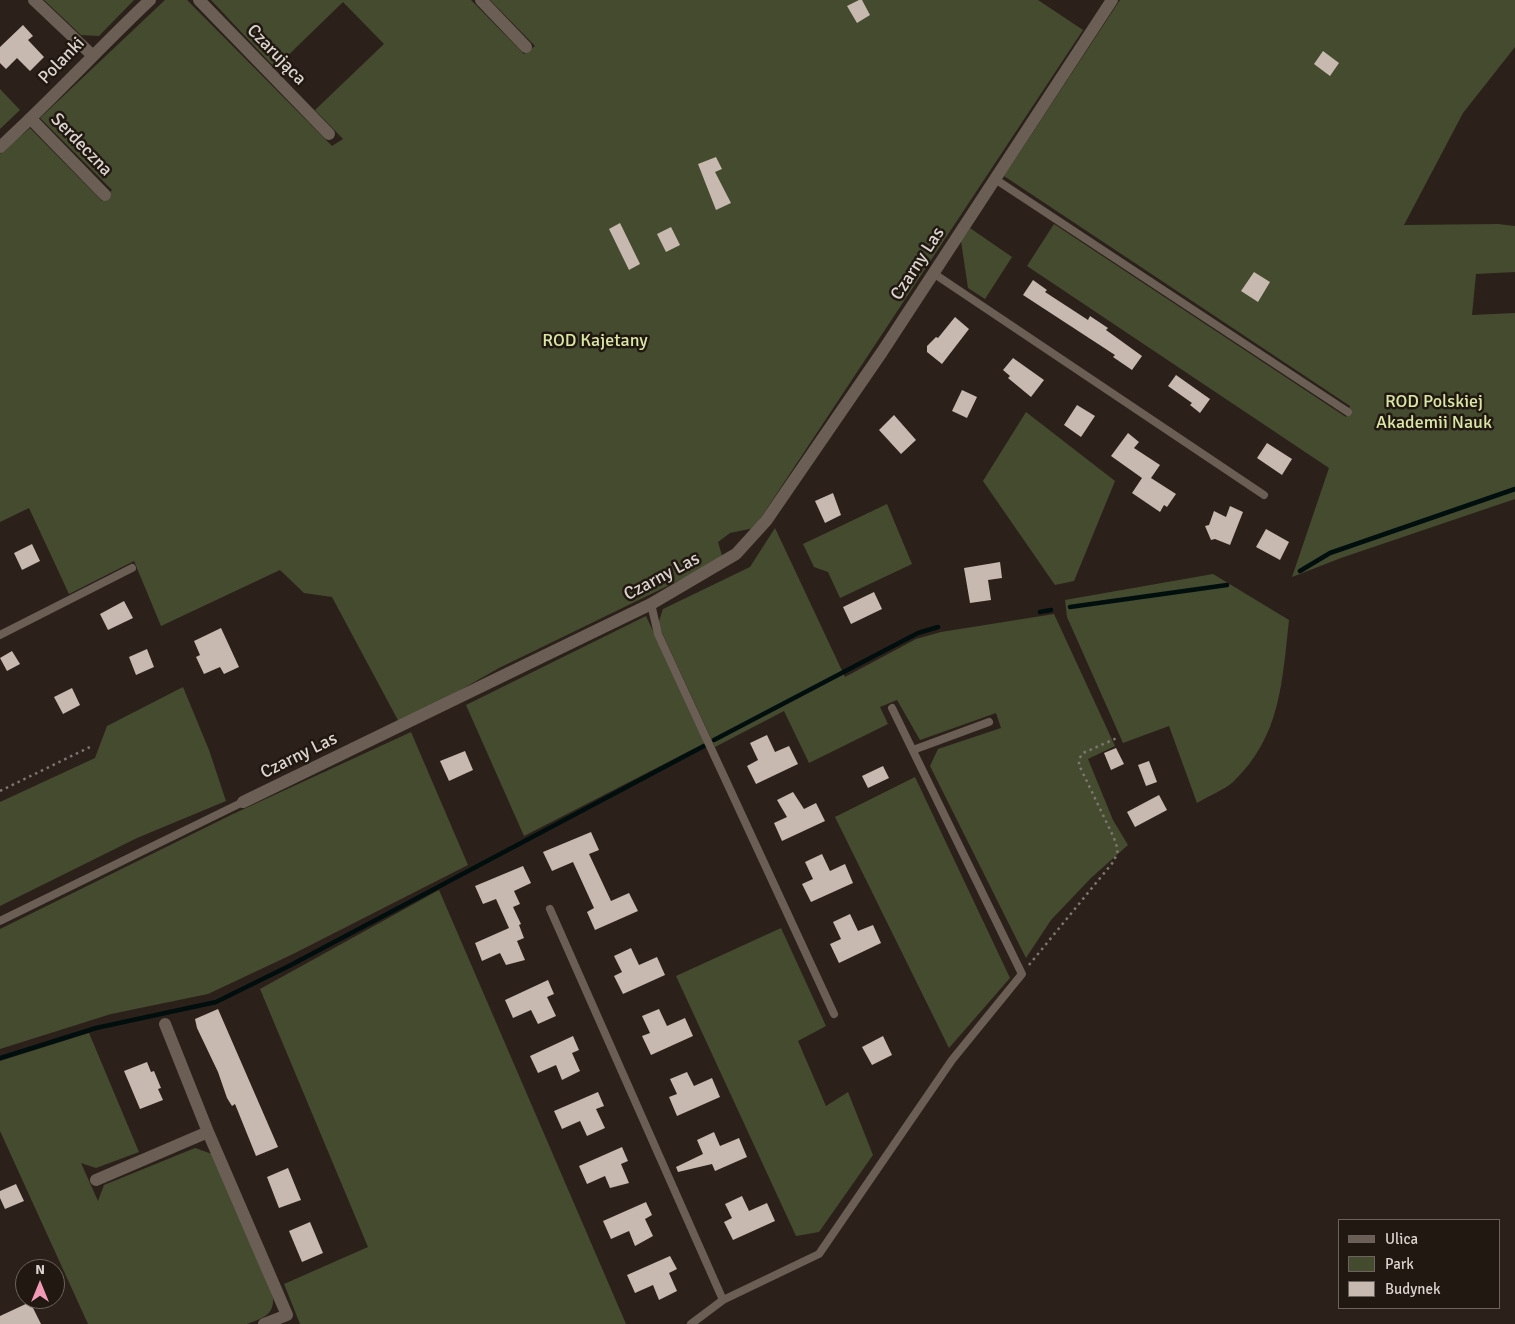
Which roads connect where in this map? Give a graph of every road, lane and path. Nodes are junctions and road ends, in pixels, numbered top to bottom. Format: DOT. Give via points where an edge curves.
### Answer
graph roads {
  1 [pos="34,0"];
  2 [pos="150,0"];
  3 [pos="199,0"];
  4 [pos="481,0"];
  5 [pos="1112,0"];
  6 [pos="526,47"];
  7 [pos="92,55"];
  8 [pos="31,119"];
  9 [pos="329,134"];
  10 [pos="0,147"];
  11 [pos="995,178"];
  12 [pos="105,195"];
  13 [pos="933,273"];
  14 [pos="1348,412"];
  15 [pos="1264,495"];
  16 [pos="132,568"];
  17 [pos="651,604"];
  18 [pos="0,635"];
  19 [pos="892,708"];
  20 [pos="989,722"];
  21 [pos="1117,738"];
  22 [pos="92,746"];
  23 [pos="913,750"];
  24 [pos="0,791"];
  25 [pos="243,802"];
  26 [pos="550,909"];
  27 [pos="0,921"];
  28 [pos="1022,974"];
  29 [pos="834,1014"];
  30 [pos="165,1024"];
  31 [pos="208,1132"];
  32 [pos="96,1180"];
  33 [pos="723,1300"];
  34 [pos="289,1319"];
  35 [pos="264,1324"];
  36 [pos="691,1324"];
  1 -- 7 [label="street"];
  2 -- 7 [label="street, Polanki"];
  3 -- 9 [label="street, Czarująca"];
  4 -- 6 [label="street"];
  5 -- 11 [label="street, Czarny Las"];
  7 -- 8 [label="street, Polanki"];
  8 -- 10 [label="street, Polanki"];
  8 -- 12 [label="street, Serdeczna"];
  11 -- 13 [label="street, Czarny Las"];
  11 -- 14 [label="lane"];
  13 -- 15 [label="lane"];
  13 -- 17 [label="street, Czarny Las" via="750,540 724,563"];
  16 -- 18 [label="lane"];
  17 -- 25 [label="street, Czarny Las"];
  17 -- 29 [label="lane" via="658,634"];
  19 -- 23 [label="lane"];
  20 -- 23 [label="lane"];
  21 -- 28 [label="path" via="1079,759 1114,838 1118,850 1114,861"];
  22 -- 24 [label="path"];
  23 -- 28 [label="lane"];
  25 -- 27 [label="lane, Czarny Las"];
  26 -- 33 [label="lane"];
  28 -- 33 [label="lane" via="952,1060 819,1254"];
  30 -- 31 [label="street"];
  31 -- 32 [label="street"];
  31 -- 34 [label="street"];
  33 -- 36 [label="lane"];
  34 -- 35 [label="street"];
}
